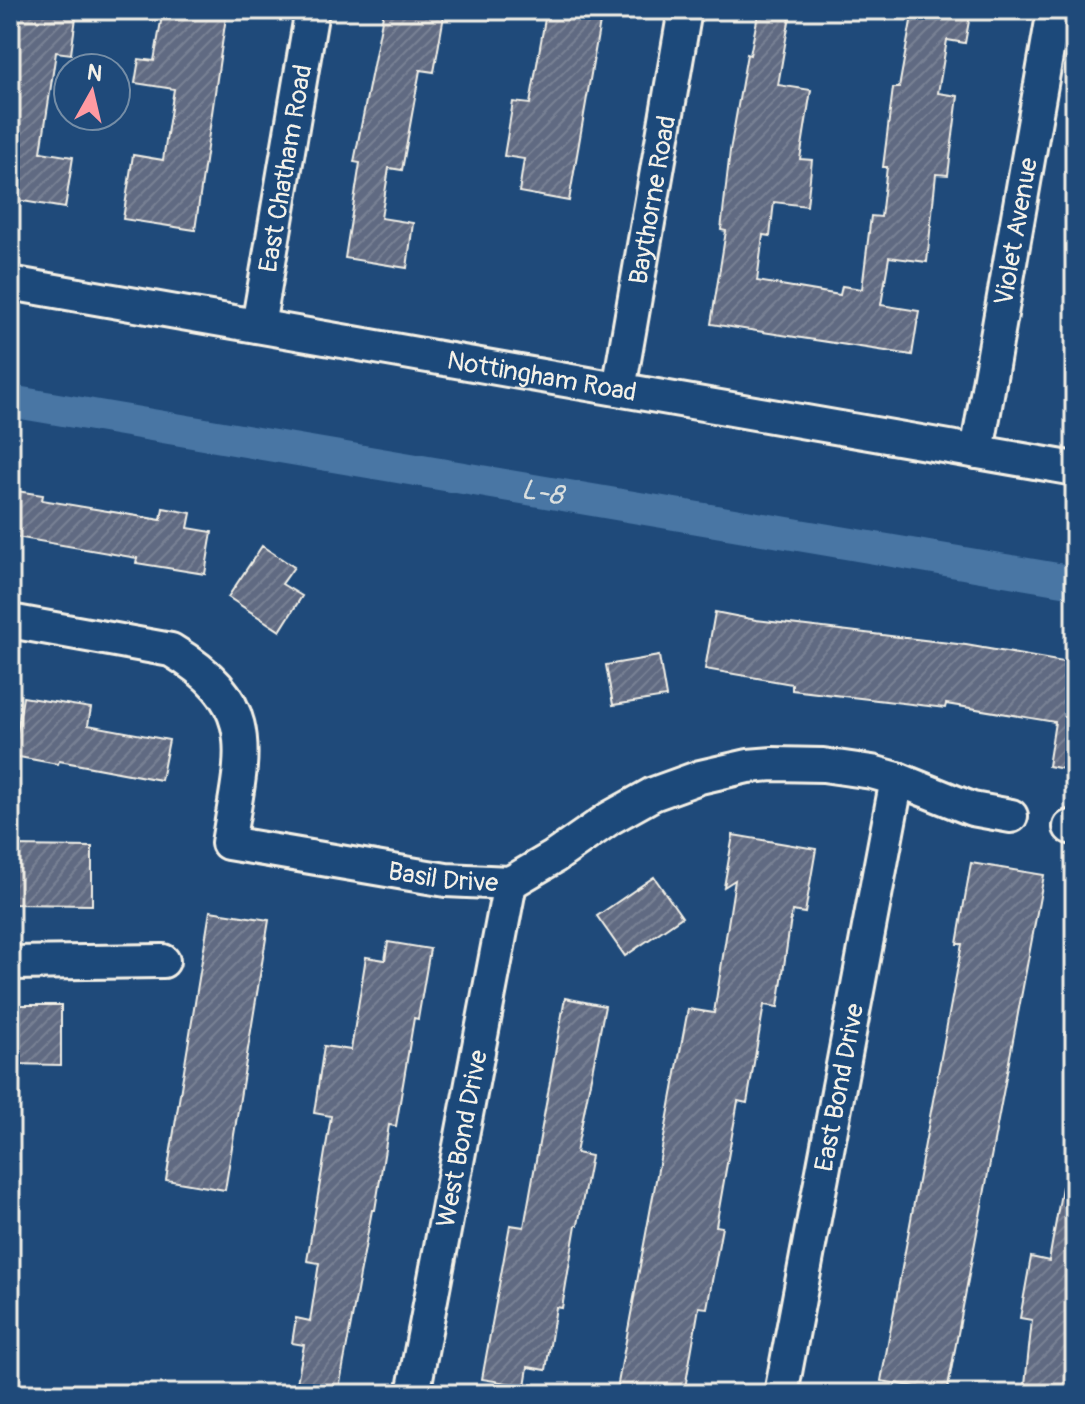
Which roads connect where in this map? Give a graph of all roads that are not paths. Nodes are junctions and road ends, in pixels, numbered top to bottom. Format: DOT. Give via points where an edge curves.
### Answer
graph roads {
  1 [pos="312,10"];
  2 [pos="685,10"];
  3 [pos="1054,10"];
  4 [pos="10,283"];
  5 [pos="258,326"];
  6 [pos="619,389"];
  7 [pos="977,452"];
  8 [pos="1075,469"];
  9 [pos="10,621"];
  10 [pos="897,779"];
  11 [pos="1011,816"];
  12 [pos="510,883"];
  13 [pos="163,961"];
  14 [pos="10,963"];
  15 [pos="413,1394"];
  16 [pos="781,1394"];
  1 -- 5 [label="street, East Chatham Road"];
  2 -- 6 [label="street, Baythorne Road"];
  3 -- 7 [label="street, Violet Avenue"];
  4 -- 5 [label="street, Nottingham Road"];
  5 -- 6 [label="street, Nottingham Road"];
  6 -- 7 [label="street, Nottingham Road"];
  7 -- 8 [label="street, Nottingham Road"];
  9 -- 12 [label="street, Basil Drive" via="171,650 215,682 234,711 242,744 228,843 446,880"];
  10 -- 11 [label="street, Basil Drive" via="972,809"];
  10 -- 12 [label="street, Basil Drive" via="823,765 748,766 700,777 653,794"];
  10 -- 16 [label="street, East Bond Drive"];
  12 -- 15 [label="street, West Bond Drive"];
  13 -- 14 [label="street"];
}
